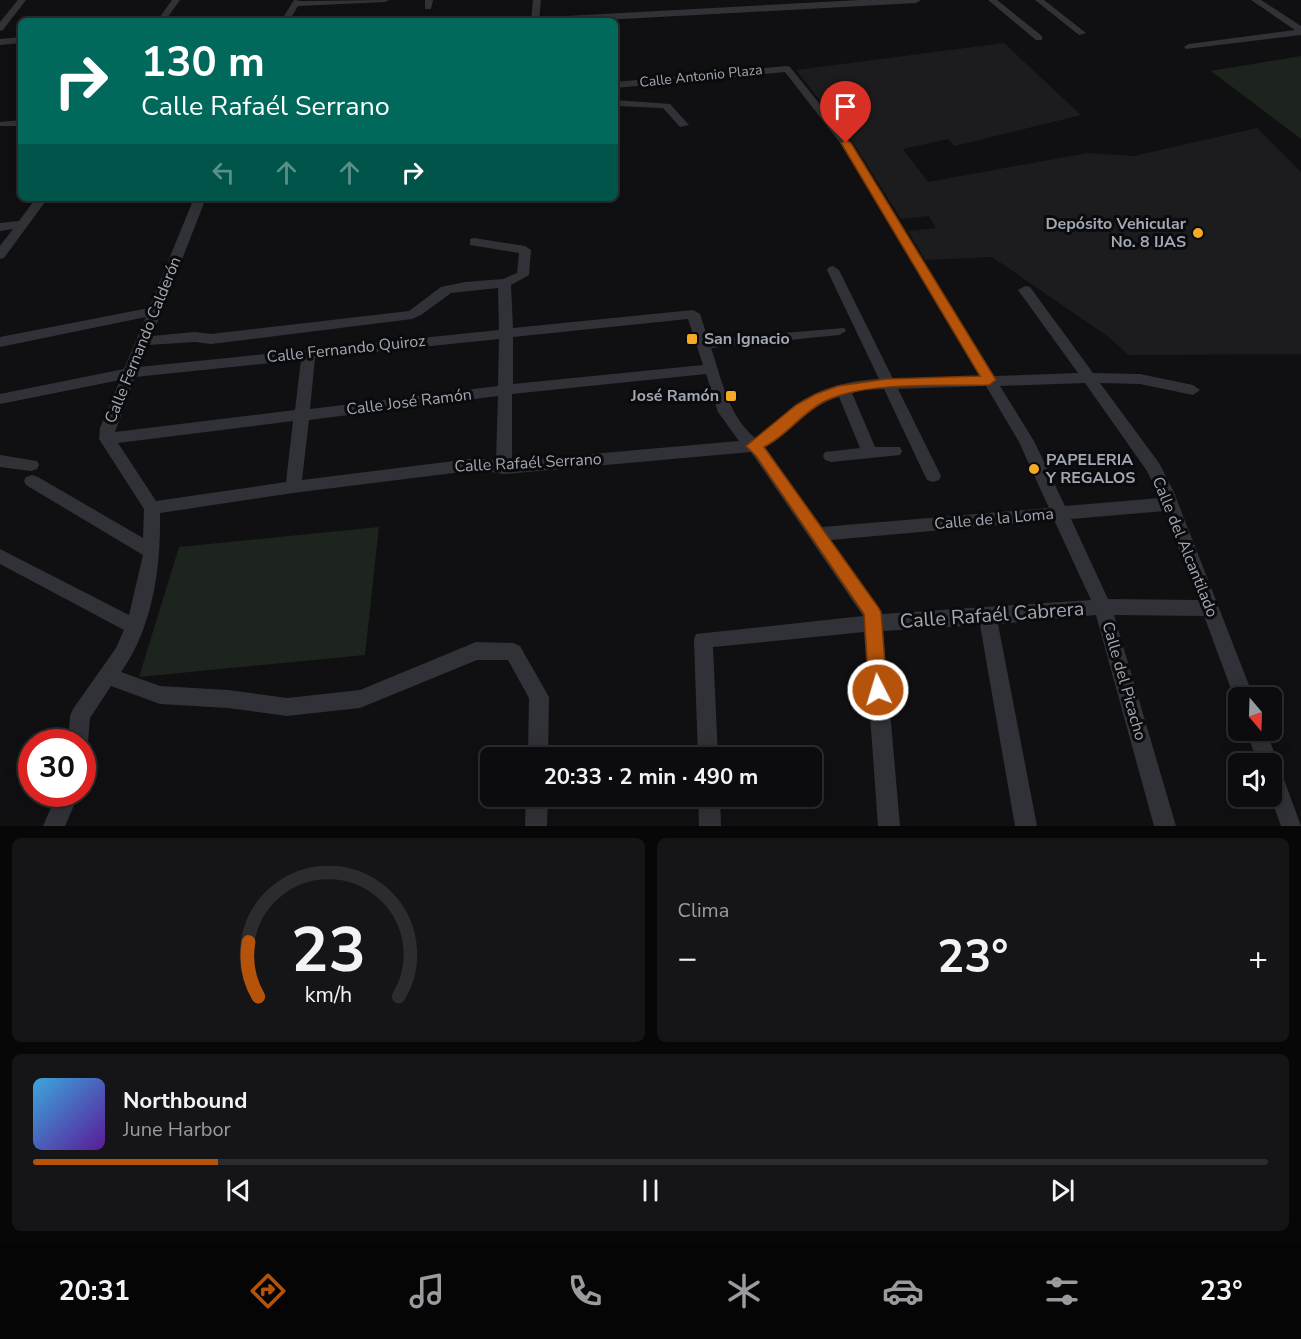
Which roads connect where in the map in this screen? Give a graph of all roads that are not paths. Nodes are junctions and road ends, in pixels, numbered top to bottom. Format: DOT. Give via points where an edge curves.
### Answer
graph roads {
  1 [pos="22,0"];
  2 [pos="176,0"];
  3 [pos="385,0"];
  4 [pos="537,0"];
  5 [pos="916,0"];
  6 [pos="993,0"];
  7 [pos="1039,0"];
  8 [pos="1255,0"];
  9 [pos="297,2"];
  10 [pos="814,3"];
  11 [pos="163,18"];
  12 [pos="287,18"];
  13 [pos="535,18"];
  14 [pos="582,18"];
  15 [pos="0,28"];
  16 [pos="1301,31"];
  17 [pos="1082,33"];
  18 [pos="1039,38"];
  19 [pos="18,40"];
  20 [pos="0,42"];
  21 [pos="1189,47"];
  22 [pos="787,69"];
  23 [pos="618,85"];
  24 [pos="618,104"];
  25 [pos="18,123"];
  26 [pos="3,124"];
  27 [pos="684,125"];
  28 [pos="41,201"];
  29 [pos="199,201"];
  30 [pos="24,224"];
  31 [pos="0,227"];
  32 [pos="474,242"];
  33 [pos="0,255"];
  34 [pos="833,270"];
  35 [pos="504,283"];
  36 [pos="1024,290"];
  37 [pos="155,311"];
  38 [pos="839,331"];
  39 [pos="506,332"];
  40 [pos="143,341"];
  41 [pos="0,342"];
  42 [pos="703,344"];
  43 [pos="309,353"];
  44 [pos="711,369"];
  45 [pos="130,373"];
  46 [pos="1088,378"];
  47 [pos="989,380"];
  48 [pos="887,383"];
  49 [pos="843,389"];
  50 [pos="504,390"];
  51 [pos="1193,390"];
  52 [pos="0,399"];
  53 [pos="303,416"];
  54 [pos="107,439"];
  55 [pos="753,446"];
  56 [pos="894,451"];
  57 [pos="869,453"];
  58 [pos="831,456"];
  59 [pos="0,461"];
  60 [pos="504,468"];
  61 [pos="933,476"];
  62 [pos="293,487"];
  63 [pos="1170,504"];
  64 [pos="152,508"];
  65 [pos="1061,513"];
  66 [pos="818,534"];
  67 [pos="152,552"];
  68 [pos="0,556"];
  69 [pos="1103,607"];
  70 [pos="1210,608"];
  71 [pos="988,617"];
  72 [pos="873,622"];
  73 [pos="135,627"];
  74 [pos="109,676"];
  75 [pos="1240,687"];
  76 [pos="79,729"];
  77 [pos="538,747"];
  78 [pos="708,747"];
  79 [pos="1282,799"];
  80 [pos="62,807"];
  81 [pos="537,807"];
  82 [pos="709,807"];
  83 [pos="54,826"];
  84 [pos="536,826"];
  85 [pos="710,826"];
  86 [pos="889,826"];
  87 [pos="1026,826"];
  88 [pos="1165,826"];
  89 [pos="1292,826"];
  1 -- 15 [label="street"];
  2 -- 11 [label="street"];
  3 -- 9 [label="street"];
  4 -- 13 [label="street"];
  5 -- 10 [label="street"];
  6 -- 18 [label="street"];
  7 -- 17 [label="street"];
  8 -- 16 [label="street"];
  9 -- 12 [label="street"];
  10 -- 14 [label="street"];
  16 -- 21 [label="street"];
  19 -- 20 [label="street"];
  22 -- 23 [label="street, Calle Antonio Plaza"];
  22 -- 47 [label="street, Calle del Picacho" via="846,143"];
  24 -- 27 [label="street" via="666,106"];
  25 -- 26 [label="street"];
  28 -- 30 [label="street"];
  29 -- 37 [label="street, Calle Fernando Calderón"];
  30 -- 31 [label="street"];
  30 -- 33 [label="street"];
  32 -- 35 [label="street" via="525,250 523,275"];
  34 -- 48 [label="street"];
  35 -- 39 [label="street"];
  35 -- 40 [label="street" via="445,291 411,315 211,339"];
  36 -- 46 [label="street, Calle del Alcantilado"];
  37 -- 40 [label="street, Calle Fernando Calderón"];
  37 -- 41 [label="street"];
  38 -- 42 [label="street"];
  39 -- 42 [label="street, Calle Fernando Quiroz" via="693,314"];
  39 -- 43 [label="street, Calle Fernando Quiroz"];
  39 -- 50 [label="street"];
  40 -- 45 [label="street, Calle Fernando Calderón"];
  42 -- 44 [label="street"];
  43 -- 45 [label="street, Calle Fernando Quiroz"];
  43 -- 53 [label="street"];
  44 -- 50 [label="street, Calle José Ramón"];
  44 -- 55 [label="street" via="725,412"];
  45 -- 52 [label="street, Calle Fernando Quiroz"];
  45 -- 54 [label="street, Calle Fernando Calderón"];
  46 -- 47 [label="street, Calle Rafaél Serrano"];
  46 -- 51 [label="street, Calle Rafaél Serrano" via="1140,379"];
  46 -- 63 [label="street, Calle del Alcantilado" via="1154,467"];
  47 -- 48 [label="street, Calle Rafaél Serrano"];
  47 -- 65 [label="street, Calle del Picacho" via="1026,441"];
  48 -- 49 [label="street, Calle Rafaél Serrano"];
  48 -- 61 [label="street"];
  49 -- 55 [label="street, Calle Rafaél Serrano" via="801,409"];
  49 -- 57 [label="street"];
  50 -- 53 [label="street, Calle José Ramón"];
  50 -- 60 [label="street"];
  53 -- 54 [label="street, Calle José Ramón"];
  53 -- 62 [label="street"];
  54 -- 64 [label="street, Calle Fernando Calderón"];
  55 -- 60 [label="street, Calle Rafaél Serrano"];
  55 -- 66 [label="street"];
  56 -- 57 [label="street"];
  57 -- 58 [label="street"];
  59 -- 67 [label="street" via="32,473"];
  60 -- 62 [label="street, Calle Rafaél Serrano" via="478,464"];
  62 -- 64 [label="street, Calle Rafaél Serrano"];
  63 -- 65 [label="street, Calle de la Loma"];
  63 -- 70 [label="street, Calle del Alcantilado"];
  64 -- 67 [label="street"];
  65 -- 66 [label="street, Calle de la Loma"];
  65 -- 69 [label="street, Calle del Picacho"];
  66 -- 72 [label="street" via="872,612"];
  67 -- 73 [label="street"];
  68 -- 73 [label="street"];
  69 -- 70 [label="street, Calle Rafaél Cabrera"];
  69 -- 71 [label="street, Calle Rafaél Cabrera"];
  69 -- 88 [label="street, Calle del Picacho"];
  70 -- 75 [label="street, Calle del Alcantilado"];
  71 -- 72 [label="street, Calle Rafaél Cabrera"];
  71 -- 87 [label="street"];
  72 -- 78 [label="street, Calle Rafaél Cabrera" via="703,640"];
  72 -- 86 [label="street"];
  73 -- 74 [label="street"];
  74 -- 76 [label="street" via="80,716"];
  74 -- 77 [label="street" via="160,695 287,707 360,699 476,651 513,652 539,697"];
  79 -- 89 [label="street"];
  80 -- 83 [label="street"];
  81 -- 84 [label="street"];
  82 -- 85 [label="street"];
}
